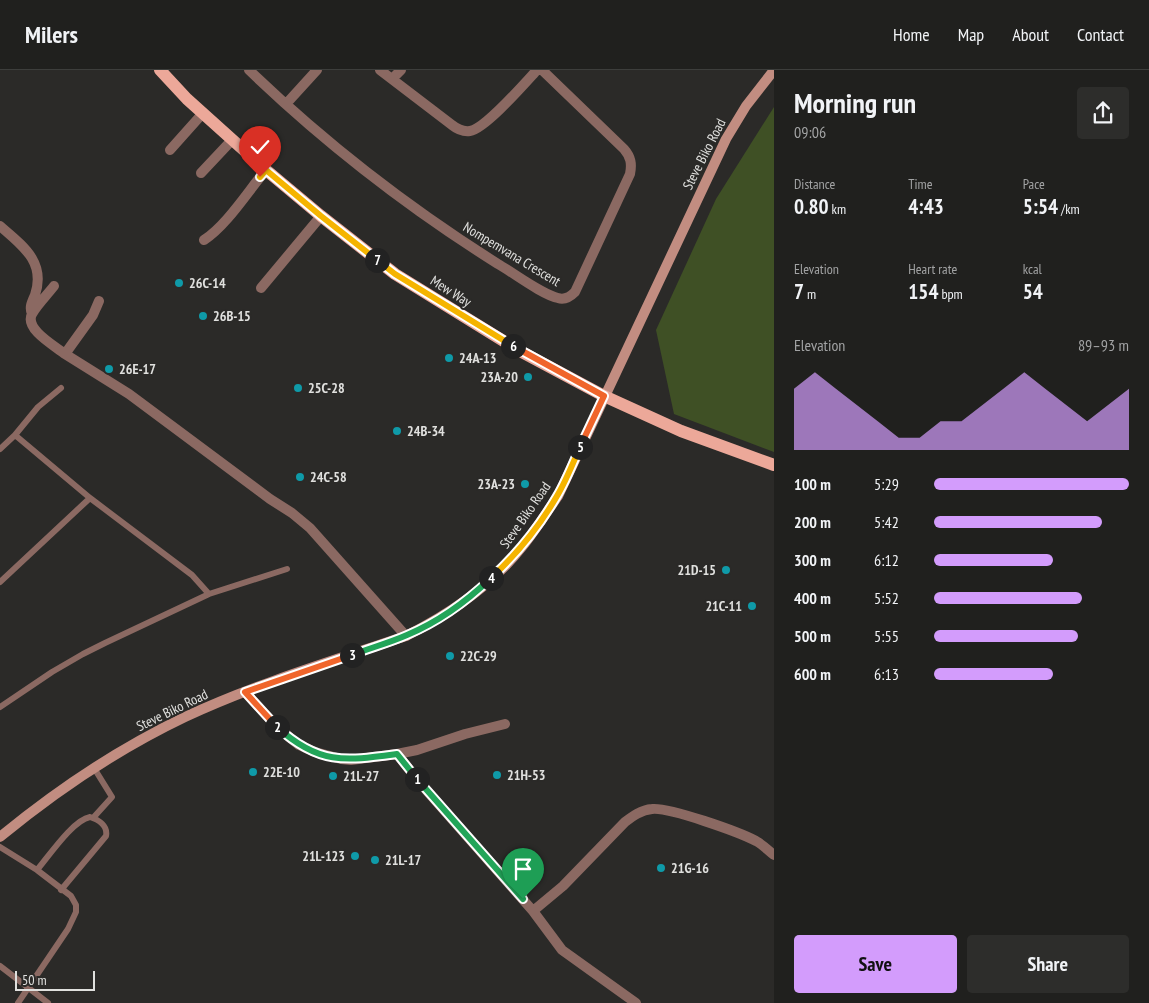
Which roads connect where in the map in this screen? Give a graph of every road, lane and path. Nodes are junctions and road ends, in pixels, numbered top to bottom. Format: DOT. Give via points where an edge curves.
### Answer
graph roads {
  1 [pos="160,70"];
  2 [pos="249,70"];
  3 [pos="317,70"];
  4 [pos="380,70"];
  5 [pos="401,70"];
  6 [pos="537,70"];
  7 [pos="542,70"];
  8 [pos="774,70"];
  9 [pos="392,79"];
  10 [pos="286,104"];
  11 [pos="203,114"];
  12 [pos="232,140"];
  13 [pos="170,150"];
  14 [pos="266,170"];
  15 [pos="201,173"];
  16 [pos="321,216"];
  17 [pos="0,226"];
  18 [pos="204,240"];
  19 [pos="54,286"];
  20 [pos="262,288"];
  21 [pos="99,302"];
  22 [pos="32,314"];
  23 [pos="65,354"];
  24 [pos="61,388"];
  25 [pos="604,396"];
  26 [pos="15,435"];
  27 [pos="0,449"];
  28 [pos="774,465"];
  29 [pos="90,498"];
  30 [pos="287,569"];
  31 [pos="0,582"];
  32 [pos="209,594"];
  33 [pos="406,636"];
  34 [pos="245,692"];
  35 [pos="0,707"];
  36 [pos="505,724"];
  37 [pos="397,754"];
  38 [pos="94,768"];
  39 [pos="93,818"];
  40 [pos="0,837"];
  41 [pos="0,847"];
  42 [pos="774,855"];
  43 [pos="37,870"];
  44 [pos="61,890"];
  45 [pos="533,911"];
  46 [pos="0,966"];
  47 [pos="29,988"];
  48 [pos="18,1003"];
  49 [pos="48,1003"];
  50 [pos="636,1003"];
  1 -- 11 [label="main road, Mew Way"];
  2 -- 10 [label="street, Nompemvana Crescent"];
  3 -- 10 [label="street"];
  4 -- 9 [label="street"];
  5 -- 9 [label="street"];
  6 -- 9 [label="street" via="484,125 471,131 458,129"];
  7 -- 10 [label="street, Nompemvana Crescent" via="624,149 631,162 630,174 575,292 562,299 533,286 425,216"];
  8 -- 25 [label="street, Steve Biko Road" via="726,139"];
  11 -- 12 [label="main road, Mew Way"];
  11 -- 13 [label="street"];
  12 -- 14 [label="main road, Mew Way"];
  12 -- 15 [label="street"];
  14 -- 16 [label="main road, Mew Way"];
  14 -- 18 [label="street"];
  16 -- 20 [label="street"];
  16 -- 25 [label="main road, Mew Way" via="395,274 518,350"];
  17 -- 22 [label="street" via="24,248 36,265 38,283 30,307"];
  19 -- 22 [label="street"];
  21 -- 23 [label="street"];
  22 -- 23 [label="street" via="32,328"];
  23 -- 33 [label="street" via="129,394 292,513 336,556"];
  24 -- 26 [label="lane" via="38,407"];
  25 -- 28 [label="main road, Mew Way" via="681,431"];
  25 -- 33 [label="street, Steve Biko Road" via="558,496 522,547 464,602"];
  26 -- 27 [label="lane"];
  26 -- 29 [label="lane"];
  29 -- 31 [label="lane"];
  29 -- 32 [label="lane" via="192,576"];
  30 -- 32 [label="lane"];
  32 -- 35 [label="lane" via="83,654"];
  33 -- 34 [label="street, Steve Biko Road"];
  34 -- 37 [label="street" via="278,728 307,749 351,760"];
  34 -- 38 [label="street, Steve Biko Road" via="161,729"];
  36 -- 37 [label="street"];
  37 -- 45 [label="street"];
  38 -- 39 [label="lane" via="112,797"];
  38 -- 40 [label="street, Steve Biko Road"];
  39 -- 43 [label="lane" via="85,818 70,830"];
  39 -- 44 [label="lane" via="104,826 106,836"];
  41 -- 43 [label="lane"];
  42 -- 45 [label="street" via="759,843 735,832 664,809 651,809 624,822 563,886"];
  43 -- 44 [label="lane"];
  44 -- 47 [label="lane" via="72,896 76,912"];
  45 -- 50 [label="street" via="566,954"];
  46 -- 47 [label="lane"];
  47 -- 48 [label="lane"];
  47 -- 49 [label="lane"];
}
